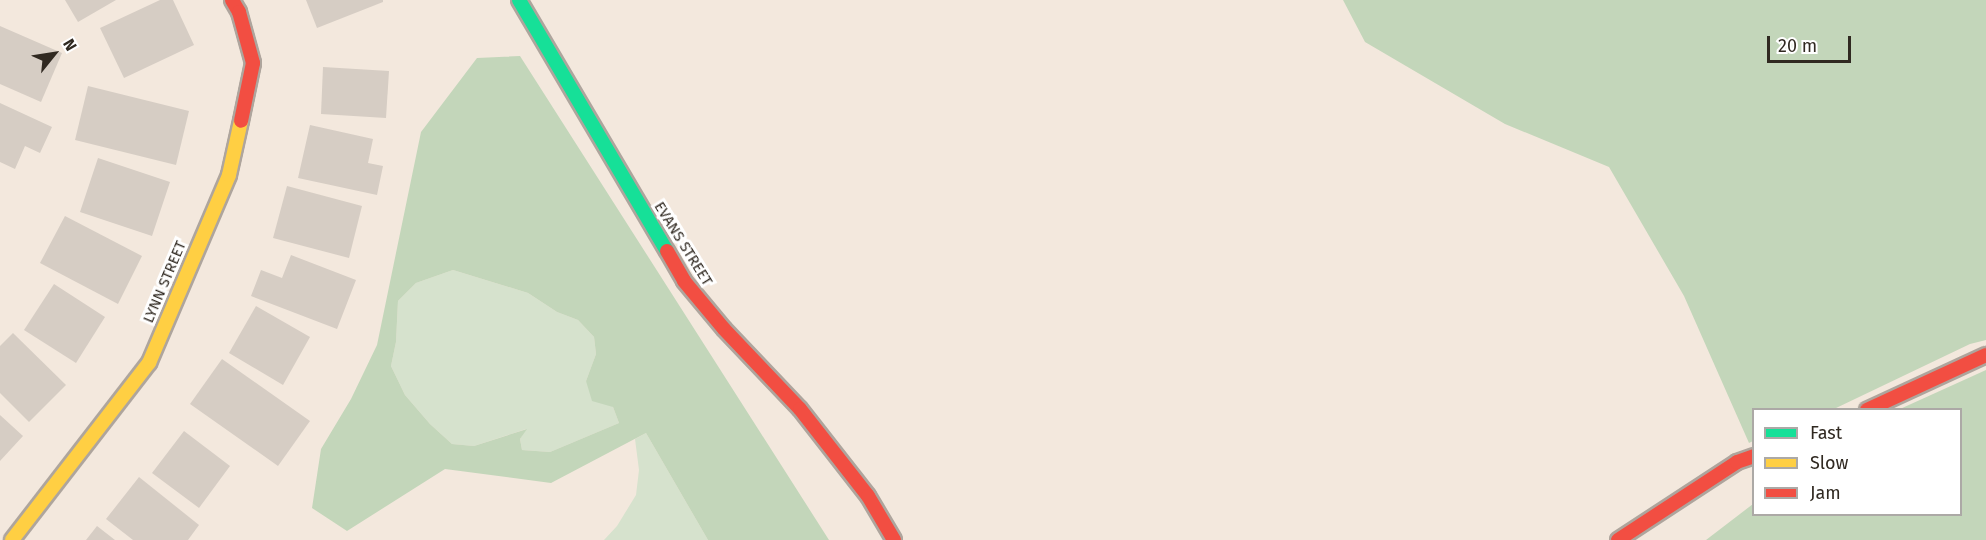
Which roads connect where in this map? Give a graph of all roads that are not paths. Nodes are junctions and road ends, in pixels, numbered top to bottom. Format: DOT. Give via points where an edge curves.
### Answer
graph roads {
  1 [pos="232,0"];
  2 [pos="519,0"];
  3 [pos="1986,355"];
  4 [pos="1870,408"];
  5 [pos="1752,457"];
  6 [pos="12,540"];
  7 [pos="894,540"];
  8 [pos="1618,540"];
  1 -- 6 [label="street, LYNN STREET" via="253,63 229,175 148,363"];
  2 -- 7 [label="street, EVANS STREET" via="684,282 800,409 868,496"];
  3 -- 4 [label="street"];
  5 -- 8 [label="street" via="1737,462"];
}
